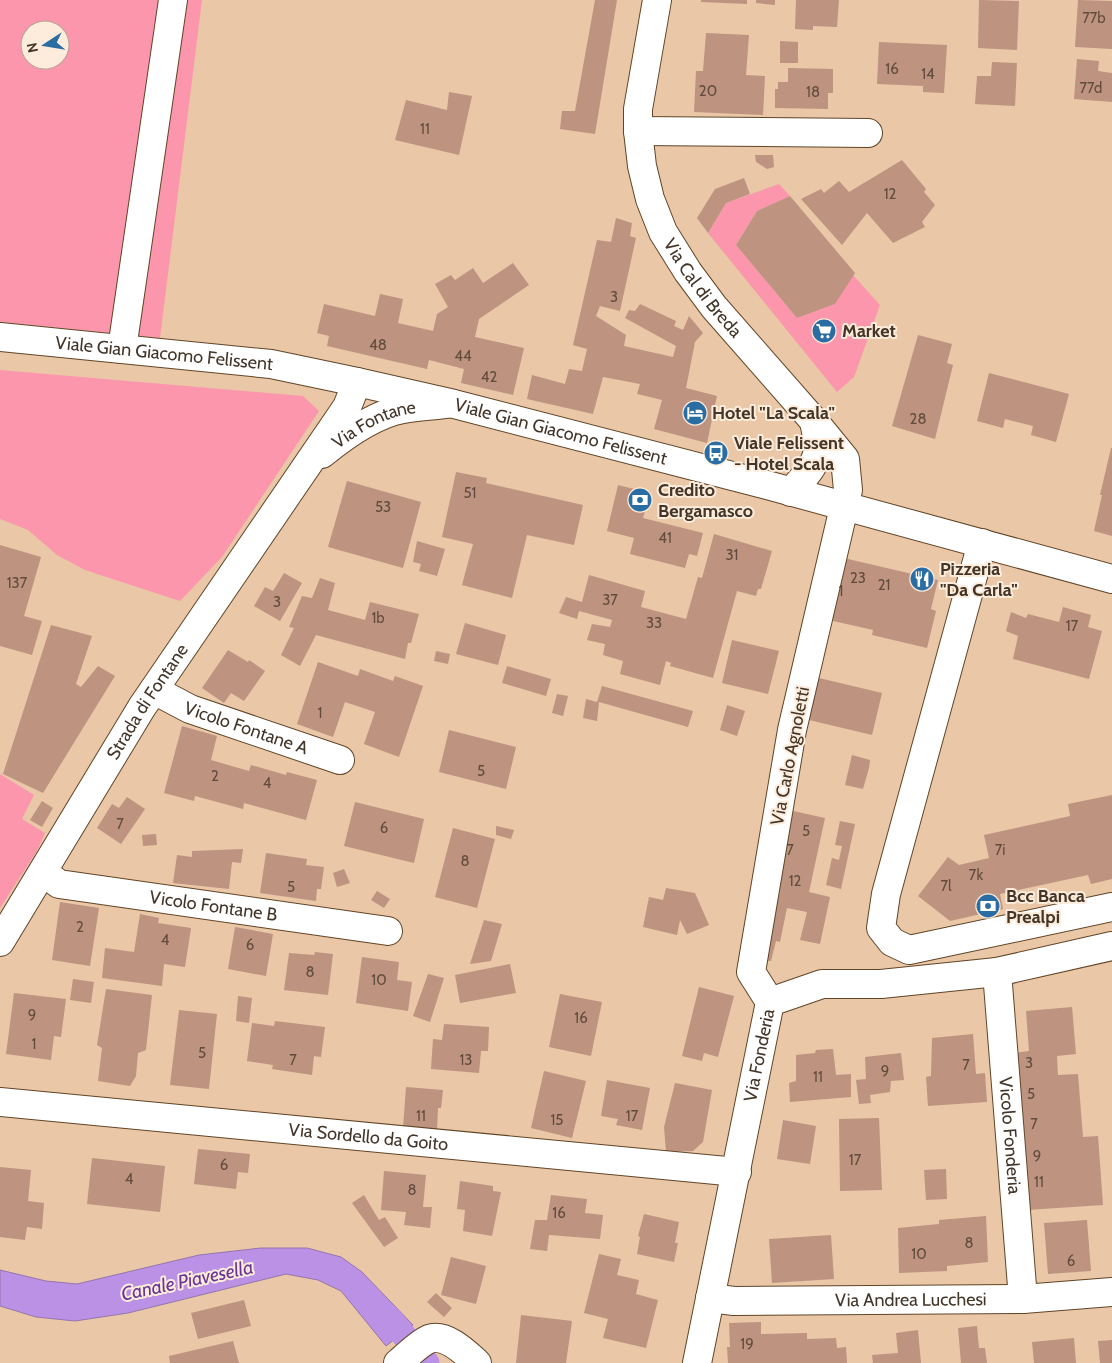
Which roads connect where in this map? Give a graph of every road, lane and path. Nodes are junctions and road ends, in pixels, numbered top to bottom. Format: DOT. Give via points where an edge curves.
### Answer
graph roads {
  1 [pos="173,0"];
  2 [pos="657,0"];
  3 [pos="638,131"];
  4 [pos="868,133"];
  5 [pos="0,336"];
  6 [pos="122,349"];
  7 [pos="358,382"];
  8 [pos="454,404"];
  9 [pos="814,421"];
  10 [pos="305,468"];
  11 [pos="791,492"];
  12 [pos="845,507"];
  13 [pos="982,543"];
  14 [pos="1112,579"];
  15 [pos="154,690"];
  16 [pos="340,760"];
  17 [pos="43,872"];
  18 [pos="1112,907"];
  19 [pos="1032,924"];
  20 [pos="388,930"];
  21 [pos="0,942"];
  22 [pos="1112,946"];
  23 [pos="1042,962"];
  24 [pos="997,972"];
  25 [pos="770,1002"];
  26 [pos="0,1102"];
  27 [pos="737,1172"];
  28 [pos="1112,1292"];
  29 [pos="710,1298"];
  30 [pos="1023,1299"];
  31 [pos="398,1363"];
  32 [pos="477,1363"];
  33 [pos="697,1363"];
  1 -- 6 [label="street"];
  2 -- 3 [label="street, Via Cal di Breda" via="638,109"];
  3 -- 4 [label="street"];
  3 -- 9 [label="street, Via Cal di Breda" via="650,199 663,232 714,306"];
  5 -- 6 [label="street, Viale Gian Giacomo Felissent"];
  6 -- 7 [label="street, Viale Gian Giacomo Felissent" via="271,364"];
  7 -- 8 [label="street, Viale Gian Giacomo Felissent"];
  7 -- 10 [label="street, Strada di Fontane" via="346,407"];
  8 -- 10 [label="street, Via Fontane" via="402,409 381,417 340,440"];
  8 -- 11 [label="street, Viale Gian Giacomo Felissent"];
  9 -- 11 [label="street" via="818,446 815,461"];
  9 -- 12 [label="street, Via Cal di Breda" via="845,459 848,490"];
  10 -- 15 [label="street, Strada di Fontane"];
  11 -- 12 [label="street, Viale Gian Giacomo Felissent"];
  12 -- 13 [label="street, Viale Gian Giacomo Felissent"];
  12 -- 25 [label="street, Via Carlo Agnoletti" via="792,730 751,972"];
  13 -- 14 [label="street, Viale Gian Giacomo Felissent"];
  13 -- 19 [label="street" via="886,894 881,928 892,942 909,950"];
  15 -- 16 [label="street, Vicolo Fontane A" via="190,709"];
  15 -- 17 [label="street, Strada di Fontane"];
  17 -- 20 [label="street, Vicolo Fontane B" via="59,884"];
  17 -- 21 [label="street, Strada di Fontane"];
  18 -- 19 [label="street"];
  19 -- 23 [label="street"];
  22 -- 23 [label="street, Via Fonderia"];
  23 -- 24 [label="street, Via Fonderia"];
  24 -- 25 [label="street, Via Fonderia" via="881,984 822,984"];
  24 -- 30 [label="street, Vicolo Fonderia"];
  25 -- 27 [label="street, Via Fonderia"];
  26 -- 27 [label="street, Via Sordello da Goito"];
  27 -- 29 [label="street, Via Fonderia"];
  28 -- 30 [label="street, Via Andrea Lucchesi"];
  29 -- 30 [label="street, Via Andrea Lucchesi" via="734,1301"];
  29 -- 33 [label="street, Via Fonderia"];
  31 -- 32 [label="street" via="434,1338 446,1340"];
}
